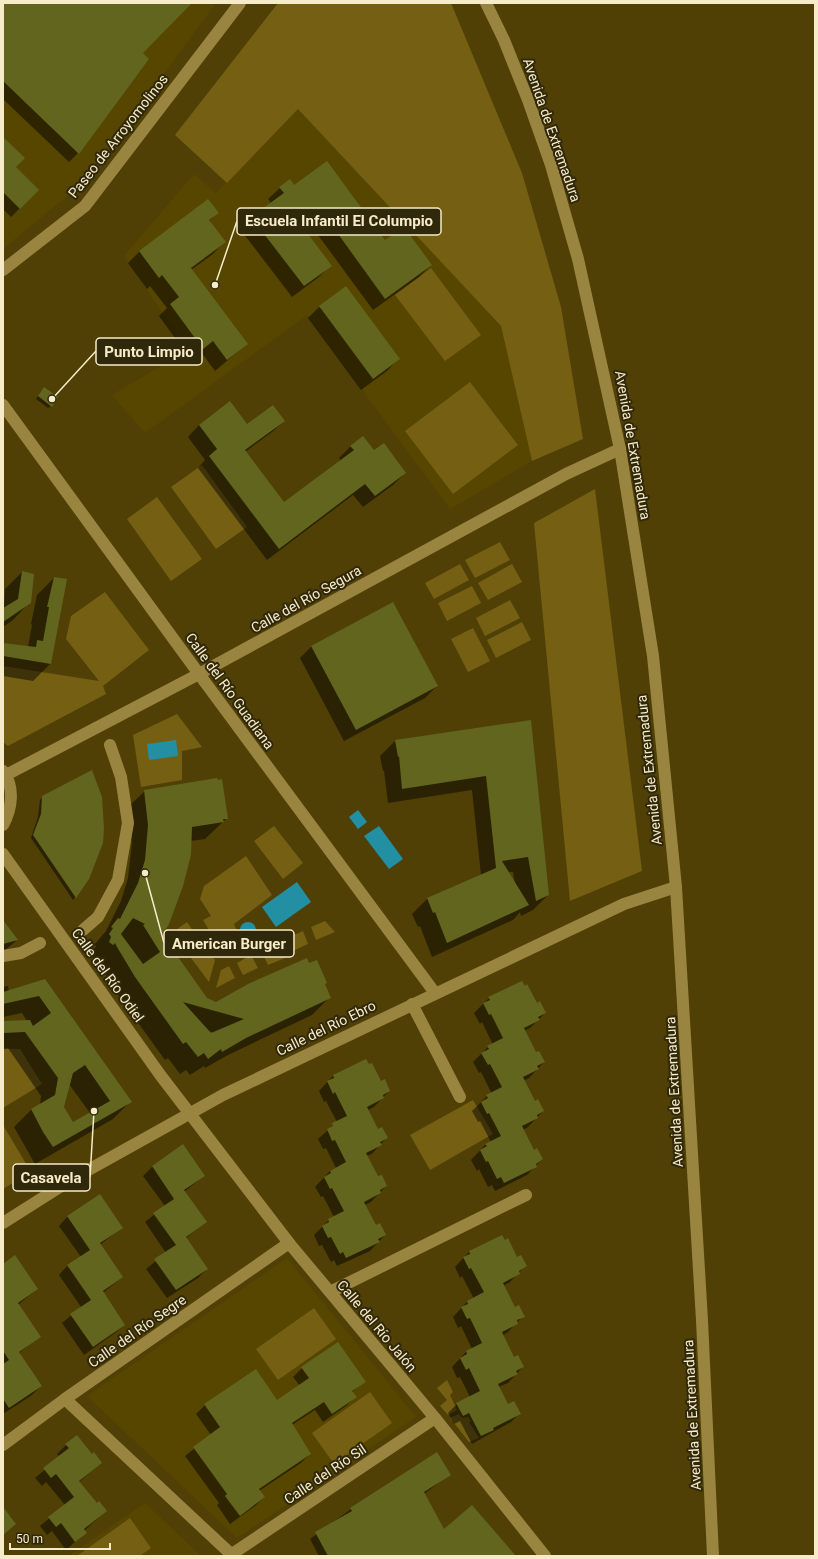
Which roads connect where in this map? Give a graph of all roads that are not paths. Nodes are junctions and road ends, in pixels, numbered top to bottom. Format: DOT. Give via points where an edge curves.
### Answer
graph roads {
  1 [pos="240,3"];
  2 [pos="486,3"];
  3 [pos="3,270"];
  4 [pos="3,405"];
  5 [pos="620,449"];
  6 [pos="199,674"];
  7 [pos="110,745"];
  8 [pos="4,773"];
  9 [pos="3,825"];
  10 [pos="3,854"];
  11 [pos="676,887"];
  12 [pos="83,930"];
  13 [pos="40,943"];
  14 [pos="3,956"];
  15 [pos="435,993"];
  16 [pos="412,1004"];
  17 [pos="460,1097"];
  18 [pos="190,1113"];
  19 [pos="526,1195"];
  20 [pos="3,1223"];
  21 [pos="289,1243"];
  22 [pos="330,1292"];
  23 [pos="65,1399"];
  24 [pos="435,1418"];
  25 [pos="3,1445"];
  26 [pos="232,1555"];
  27 [pos="544,1556"];
  28 [pos="713,1556"];
  1 -- 3 [label="street, Paseo de Arroyomolinos" via="85,206"];
  2 -- 5 [label="street, Avenida de Extremadura" via="512,60 552,165 578,259"];
  4 -- 6 [label="street, Calle del Río Guadiana"];
  5 -- 6 [label="street, Calle del Río Segura" via="566,474"];
  5 -- 11 [label="street, Avenida de Extremadura" via="653,656"];
  6 -- 8 [label="street, Calle del Río Segura"];
  6 -- 15 [label="street, Calle del Río Guadiana"];
  7 -- 12 [label="street" via="121,777 128,823 118,880 98,917"];
  8 -- 9 [label="street" via="11,795 8,815"];
  10 -- 18 [label="street, Calle del Río Odiel"];
  11 -- 15 [label="street, Calle del Río Ebro" via="624,904"];
  11 -- 28 [label="street, Avenida de Extremadura" via="702,1320"];
  13 -- 14 [label="street" via="21,953"];
  15 -- 16 [label="street, Calle del Río Ebro"];
  16 -- 17 [label="street"];
  16 -- 18 [label="street, Calle del Río Ebro"];
  18 -- 20 [label="street, Calle del Río Ebro" via="74,1178"];
  18 -- 21 [label="street, Calle del Río Jalón"];
  19 -- 22 [label="street"];
  21 -- 22 [label="street, Calle del Río Jalón"];
  21 -- 23 [label="street, Calle del Río Segre"];
  22 -- 24 [label="street, Calle del Río Jalón"];
  23 -- 25 [label="street, Calle del Río Segre"];
  23 -- 26 [label="street, Calle del Río Sil"];
  24 -- 26 [label="street, Calle del Río Sil"];
  24 -- 27 [label="street, Calle del Río Jalón"];
}
